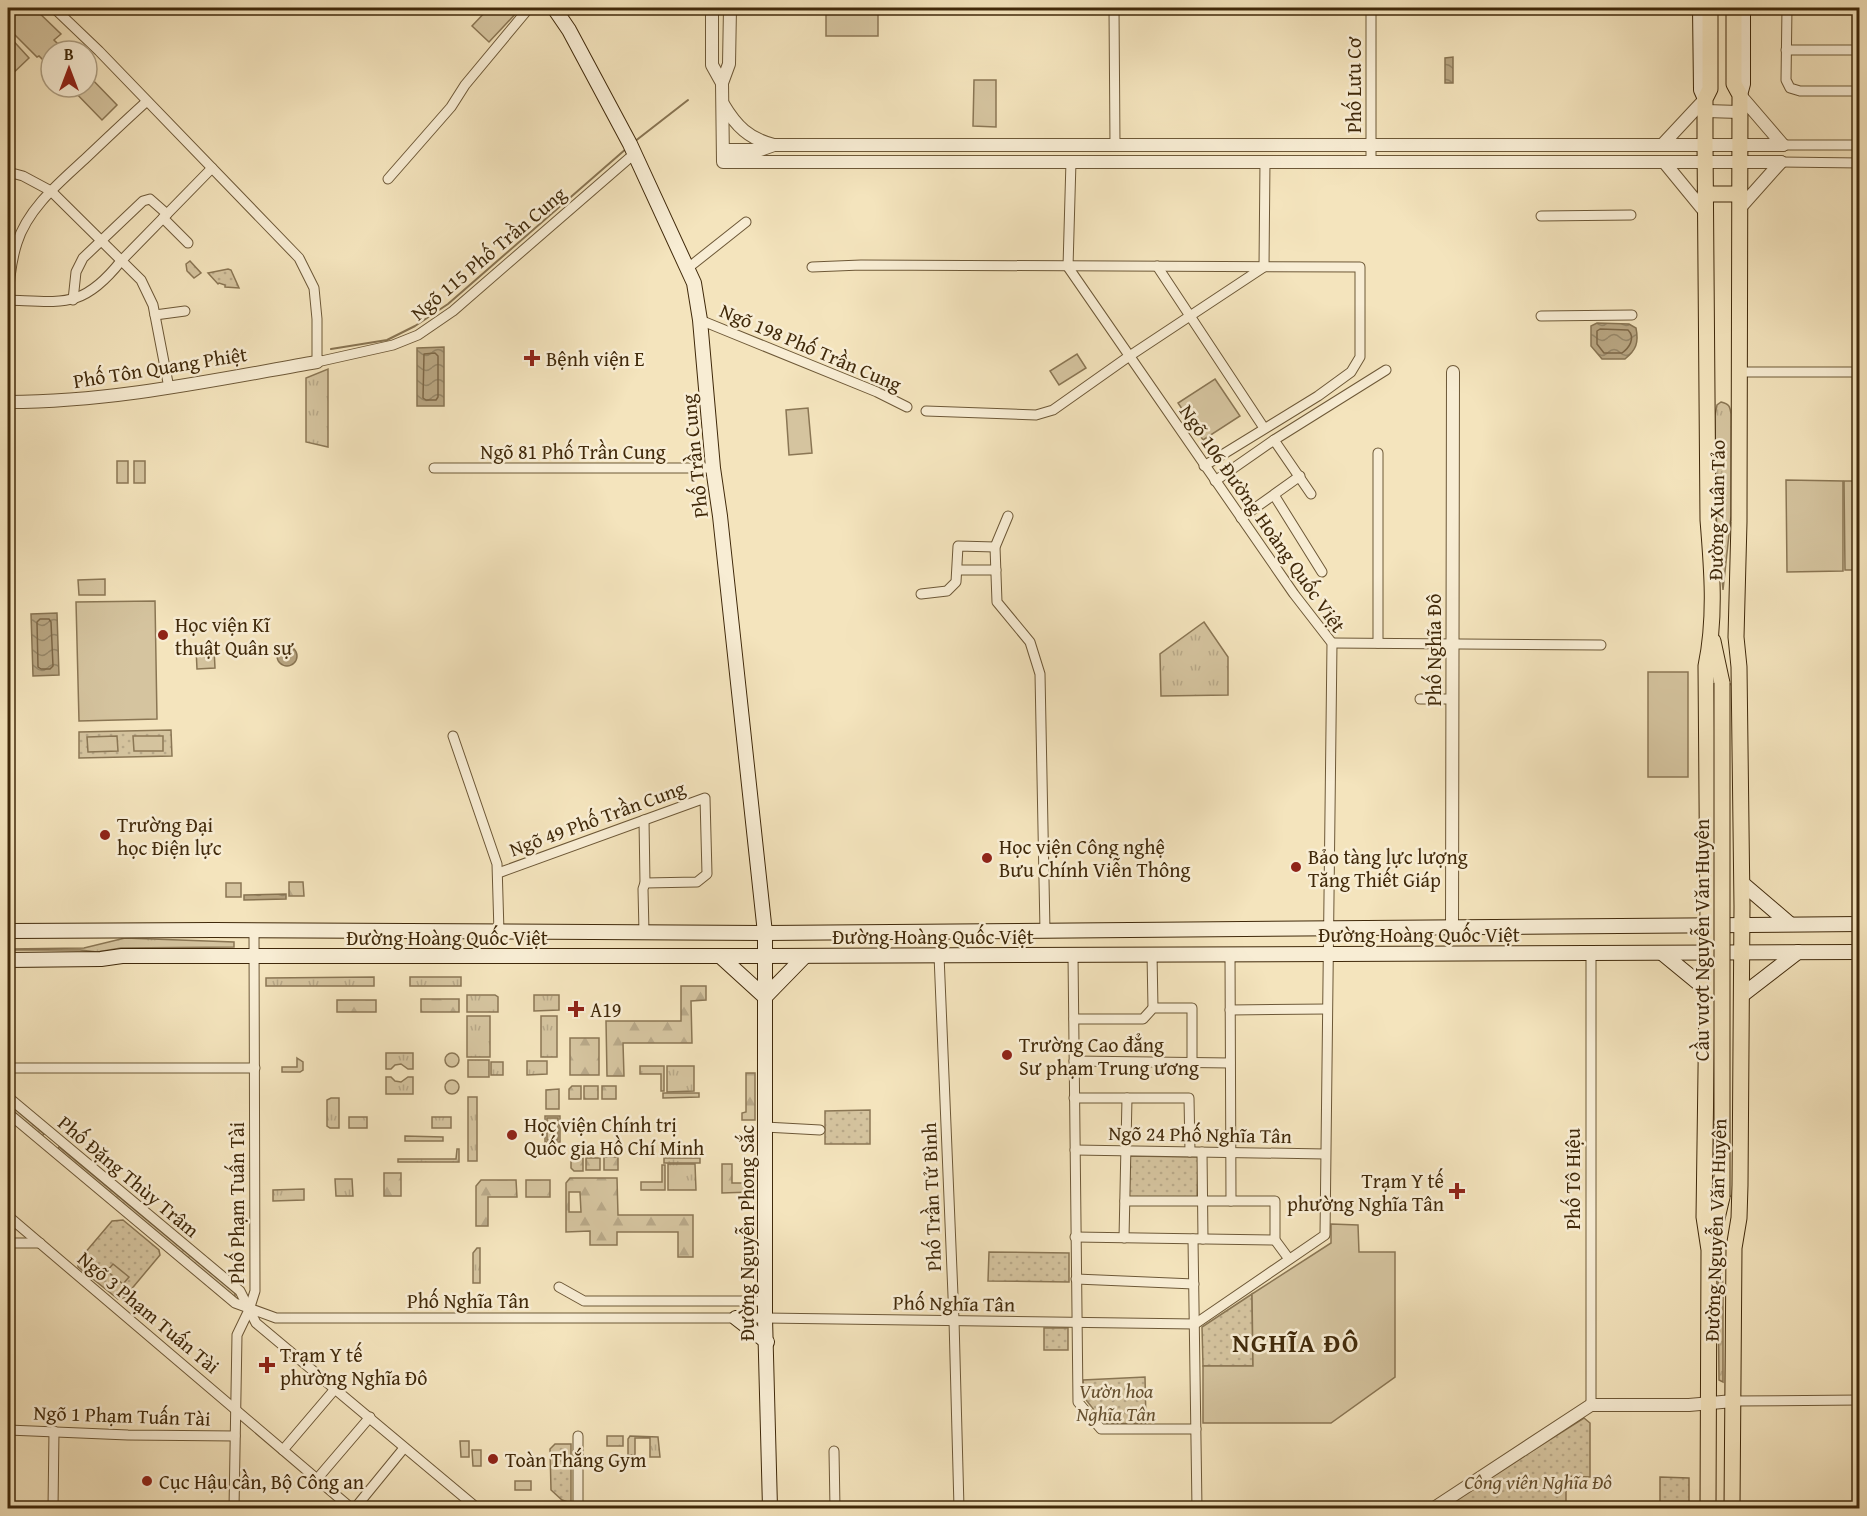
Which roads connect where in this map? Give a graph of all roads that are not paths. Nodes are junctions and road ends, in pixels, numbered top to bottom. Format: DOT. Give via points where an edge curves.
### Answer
graph roads {
  1 [pos="54,8"];
  2 [pos="529,8"];
  3 [pos="554,8"];
  4 [pos="712,8"];
  5 [pos="730,8"];
  6 [pos="1114,8"];
  7 [pos="1371,8"];
  8 [pos="1700,8"];
  9 [pos="1710,8"];
  10 [pos="1734,8"];
  11 [pos="1743,8"];
  12 [pos="1787,8"];
  13 [pos="1786,50"];
  14 [pos="1860,50"];
  15 [pos="722,84"];
  16 [pos="1860,92"];
  17 [pos="1740,95"];
  18 [pos="146,102"];
  19 [pos="722,102"];
  20 [pos="1706,105"];
  21 [pos="1739,112"];
  22 [pos="1371,144"];
  23 [pos="1663,144"];
  24 [pos="1705,144"];
  25 [pos="1739,144"];
  26 [pos="1115,145"];
  27 [pos="1783,145"];
  28 [pos="1860,145"];
  29 [pos="774,146"];
  30 [pos="633,150"];
  31 [pos="723,156"];
  32 [pos="1071,161"];
  33 [pos="1264,161"];
  34 [pos="1739,161"];
  35 [pos="1371,162"];
  36 [pos="1664,162"];
  37 [pos="1705,162"];
  38 [pos="1781,162"];
  39 [pos="1860,163"];
  40 [pos="212,168"];
  41 [pos="8,172"];
  42 [pos="388,179"];
  43 [pos="51,191"];
  44 [pos="1705,194"];
  45 [pos="1739,202"];
  46 [pos="1705,212"];
  47 [pos="1631,215"];
  48 [pos="165,216"];
  49 [pos="1541,216"];
  50 [pos="746,222"];
  51 [pos="101,240"];
  52 [pos="188,243"];
  53 [pos="121,261"];
  54 [pos="1157,266"];
  55 [pos="812,267"];
  56 [pos="1068,267"];
  57 [pos="1264,267"];
  58 [pos="688,268"];
  59 [pos="8,300"];
  60 [pos="73,300"];
  61 [pos="185,310"];
  62 [pos="155,315"];
  63 [pos="1632,315"];
  64 [pos="1540,316"];
  65 [pos="1189,317"];
  66 [pos="700,320"];
  67 [pos="1128,357"];
  68 [pos="317,362"];
  69 [pos="1386,370"];
  70 [pos="1453,372"];
  71 [pos="1739,372"];
  72 [pos="1860,372"];
  73 [pos="169,388"];
  74 [pos="8,402"];
  75 [pos="907,407"];
  76 [pos="926,411"];
  77 [pos="1264,428"];
  78 [pos="1274,440"];
  79 [pos="1378,453"];
  80 [pos="1204,466"];
  81 [pos="434,468"];
  82 [pos="712,468"];
  83 [pos="1300,476"];
  84 [pos="1215,481"];
  85 [pos="1311,494"];
  86 [pos="1274,495"];
  87 [pos="1008,516"];
  88 [pos="1241,518"];
  89 [pos="995,547"];
  90 [pos="958,570"];
  91 [pos="996,570"];
  92 [pos="1322,572"];
  93 [pos="921,594"];
  94 [pos="1712,635"];
  95 [pos="1736,637"];
  96 [pos="1332,643"];
  97 [pos="1378,643"];
  98 [pos="1452,644"];
  99 [pos="1601,645"];
  100 [pos="1722,683"];
  101 [pos="1420,699"];
  102 [pos="1452,699"];
  103 [pos="453,736"];
  104 [pos="644,820"];
  105 [pos="1707,855"];
  106 [pos="1740,857"];
  107 [pos="501,872"];
  108 [pos="645,883"];
  109 [pos="1742,883"];
  110 [pos="1742,924"];
  111 [pos="1790,924"];
  112 [pos="1860,924"];
  113 [pos="1708,925"];
  114 [pos="1452,927"];
  115 [pos="1329,929"];
  116 [pos="8,931"];
  117 [pos="254,931"];
  118 [pos="1044,931"];
  119 [pos="499,932"];
  120 [pos="644,932"];
  121 [pos="765,933"];
  122 [pos="1591,952"];
  123 [pos="1662,952"];
  124 [pos="1707,952"];
  125 [pos="1742,952"];
  126 [pos="1798,952"];
  127 [pos="1860,952"];
  128 [pos="1328,953"];
  129 [pos="1152,954"];
  130 [pos="1230,954"];
  131 [pos="939,955"];
  132 [pos="1073,955"];
  133 [pos="254,956"];
  134 [pos="720,956"];
  135 [pos="765,956"];
  136 [pos="805,956"];
  137 [pos="8,960"];
  138 [pos="1707,990"];
  139 [pos="1741,996"];
  140 [pos="765,997"];
  141 [pos="1153,1008"];
  142 [pos="1328,1009"];
  143 [pos="1230,1010"];
  144 [pos="1074,1018"];
  145 [pos="1706,1020"];
  146 [pos="1740,1022"];
  147 [pos="1074,1061"];
  148 [pos="1192,1063"];
  149 [pos="1230,1063"];
  150 [pos="8,1068"];
  151 [pos="255,1068"];
  152 [pos="8,1097"];
  153 [pos="1074,1098"];
  154 [pos="1127,1098"];
  155 [pos="8,1113"];
  156 [pos="765,1127"];
  157 [pos="820,1130"];
  158 [pos="56,1137"];
  159 [pos="48,1147"];
  160 [pos="1075,1150"];
  161 [pos="1127,1150"];
  162 [pos="1190,1152"];
  163 [pos="1202,1152"];
  164 [pos="1231,1152"];
  165 [pos="1326,1154"];
  166 [pos="1722,1197"];
  167 [pos="1125,1201"];
  168 [pos="1203,1201"];
  169 [pos="1231,1202"];
  170 [pos="11,1219"];
  171 [pos="1075,1237"];
  172 [pos="1124,1238"];
  173 [pos="1193,1239"];
  174 [pos="1203,1239"];
  175 [pos="1275,1240"];
  176 [pos="8,1243"];
  177 [pos="40,1243"];
  178 [pos="1734,1248"];
  179 [pos="1709,1250"];
  180 [pos="1289,1259"];
  181 [pos="1076,1279"];
  182 [pos="1194,1284"];
  183 [pos="559,1287"];
  184 [pos="766,1301"];
  185 [pos="249,1310"];
  186 [pos="736,1318"];
  187 [pos="765,1318"];
  188 [pos="954,1320"];
  189 [pos="1076,1323"];
  190 [pos="1195,1324"];
  191 [pos="766,1342"];
  192 [pos="335,1389"];
  193 [pos="1860,1400"];
  194 [pos="1733,1401"];
  195 [pos="1707,1403"];
  196 [pos="1591,1406"];
  197 [pos="235,1409"];
  198 [pos="370,1417"];
  199 [pos="1196,1429"];
  200 [pos="8,1430"];
  201 [pos="54,1431"];
  202 [pos="235,1436"];
  203 [pos="578,1436"];
  204 [pos="404,1448"];
  205 [pos="283,1450"];
  206 [pos="834,1450"];
  207 [pos="317,1479"];
  208 [pos="52,1509"];
  209 [pos="234,1509"];
  210 [pos="353,1509"];
  211 [pos="477,1509"];
  212 [pos="578,1509"];
  213 [pos="771,1509"];
  214 [pos="835,1509"];
  215 [pos="958,1509"];
  216 [pos="1197,1509"];
  217 [pos="1434,1509"];
  218 [pos="1708,1509"];
  219 [pos="1732,1509"];
  1 -- 18 [label="street"];
  2 -- 42 [label="street"];
  3 -- 30 [label="main road, Phố Trần Cung"];
  4 -- 15 [label="street" via="712,65"];
  5 -- 15 [label="street" via="729,64"];
  6 -- 26 [label="street"];
  7 -- 22 [label="street, Phố Lưu Cơ"];
  8 -- 20 [label="main road, Đường Xuân Tảo" via="1701,90"];
  9 -- 20 [label="main road, Đường Xuân Tảo" via="1710,89"];
  10 -- 17 [label="main road, Đường Xuân Tảo" via="1734,84"];
  11 -- 17 [label="main road, Đường Xuân Tảo"];
  12 -- 13 [label="street"];
  13 -- 14 [label="street"];
  13 -- 16 [label="street" via="1786,80 1794,91"];
  15 -- 19 [label="street"];
  17 -- 21 [label="main road, Đường Xuân Tảo"];
  17 -- 27 [label="street"];
  18 -- 40 [label="street"];
  18 -- 43 [label="street"];
  19 -- 29 [label="street" via="747,134"];
  19 -- 31 [label="street"];
  20 -- 21 [label="street"];
  20 -- 23 [label="street"];
  20 -- 24 [label="main road, Đường Xuân Tảo"];
  21 -- 25 [label="main road, Đường Xuân Tảo"];
  22 -- 23 [label="street"];
  22 -- 26 [label="street"];
  22 -- 35 [label="street, Phố Lưu Cơ"];
  23 -- 24 [label="street"];
  24 -- 25 [label="street"];
  24 -- 37 [label="main road, Đường Xuân Tảo"];
  25 -- 27 [label="street"];
  25 -- 34 [label="main road, Đường Xuân Tảo"];
  26 -- 29 [label="street"];
  27 -- 28 [label="street"];
  29 -- 31 [label="street"];
  30 -- 58 [label="main road, Phố Trần Cung"];
  30 -- 68 [label="street, Ngõ 115 Phố Trần Cung" via="453,311 418,336"];
  31 -- 32 [label="street"];
  32 -- 33 [label="street"];
  32 -- 56 [label="street"];
  33 -- 35 [label="street"];
  33 -- 57 [label="street"];
  34 -- 37 [label="street"];
  34 -- 38 [label="street"];
  34 -- 45 [label="main road, Đường Xuân Tảo"];
  35 -- 36 [label="street"];
  36 -- 37 [label="street"];
  36 -- 46 [label="street"];
  37 -- 44 [label="main road, Đường Xuân Tảo"];
  38 -- 39 [label="street"];
  38 -- 45 [label="street"];
  40 -- 48 [label="street"];
  40 -- 68 [label="street" via="299,258 314,288"];
  41 -- 43 [label="street"];
  43 -- 51 [label="street"];
  43 -- 59 [label="street" via="26,223 17,242"];
  44 -- 45 [label="main road"];
  44 -- 46 [label="main road, Đường Xuân Tảo"];
  45 -- 71 [label="main road, Đường Xuân Tảo"];
  46 -- 94 [label="main road, Đường Xuân Tảo"];
  47 -- 49 [label="street"];
  48 -- 51 [label="street" via="150,199 145,199"];
  48 -- 52 [label="street"];
  48 -- 53 [label="street"];
  50 -- 58 [label="street"];
  51 -- 53 [label="street"];
  51 -- 60 [label="street" via="79,264"];
  53 -- 60 [label="street" via="108,277"];
  53 -- 62 [label="street" via="145,286"];
  54 -- 56 [label="street"];
  54 -- 57 [label="street"];
  54 -- 65 [label="street"];
  55 -- 56 [label="street"];
  56 -- 67 [label="street, Ngõ 106 Đường Hoàng Quốc Việt"];
  57 -- 65 [label="street"];
  57 -- 77 [label="street" via="1360,267 1361,334 1360,357 1351,372"];
  58 -- 66 [label="main road, Phố Trần Cung"];
  59 -- 60 [label="street"];
  59 -- 74 [label="street"];
  61 -- 62 [label="street"];
  62 -- 73 [label="street"];
  63 -- 64 [label="street"];
  65 -- 67 [label="street"];
  65 -- 77 [label="street"];
  66 -- 75 [label="street, Ngõ 198 Phố Trần Cung"];
  66 -- 82 [label="main road, Phố Trần Cung"];
  67 -- 76 [label="street" via="1053,410 1036,415"];
  67 -- 80 [label="street, Ngõ 106 Đường Hoàng Quốc Việt"];
  68 -- 73 [label="street, Phố Tôn Quang Phiệt"];
  69 -- 78 [label="street"];
  70 -- 98 [label="street, Phố Nghĩa Đô"];
  71 -- 72 [label="street"];
  71 -- 95 [label="main road, Đường Xuân Tảo"];
  73 -- 74 [label="street, Phố Tôn Quang Phiệt" via="92,399"];
  77 -- 80 [label="street"];
  78 -- 83 [label="street"];
  78 -- 84 [label="street"];
  79 -- 97 [label="street"];
  80 -- 84 [label="street, Ngõ 106 Đường Hoàng Quốc Việt"];
  81 -- 82 [label="street, Ngõ 81 Phố Trần Cung"];
  82 -- 121 [label="main road, Phố Trần Cung"];
  83 -- 85 [label="street"];
  83 -- 86 [label="street"];
  84 -- 88 [label="street, Ngõ 106 Đường Hoàng Quốc Việt"];
  86 -- 88 [label="street"];
  86 -- 92 [label="street"];
  87 -- 89 [label="street"];
  88 -- 96 [label="street, Ngõ 106 Đường Hoàng Quốc Việt"];
  89 -- 90 [label="street" via="958,546"];
  89 -- 91 [label="street"];
  90 -- 91 [label="street"];
  90 -- 93 [label="street" via="956,582 947,591"];
  91 -- 118 [label="street" via="997,602 1025,636 1041,674"];
  94 -- 100 [label="main road, Cầu vượt Nguyễn Văn Huyên"];
  94 -- 105 [label="main road, Đường Xuân Tảo" via="1706,666"];
  95 -- 100 [label="main road, Cầu vượt Nguyễn Văn Huyên"];
  95 -- 106 [label="main road, Đường Xuân Tảo"];
  96 -- 97 [label="street"];
  96 -- 115 [label="street, Ngõ 106 Đường Hoàng Quốc Việt"];
  97 -- 98 [label="street"];
  98 -- 99 [label="street"];
  98 -- 102 [label="street, Phố Nghĩa Đô"];
  100 -- 166 [label="main road, Cầu vượt Nguyễn Văn Huyên, bridge"];
  101 -- 102 [label="street"];
  102 -- 114 [label="street, Phố Nghĩa Đô"];
  103 -- 119 [label="street" via="497,864"];
  104 -- 107 [label="street, Ngõ 49 Phố Trần Cung"];
  104 -- 108 [label="street"];
  104 -- 108 [label="street, Ngõ 49 Phố Trần Cung" via="705,798 707,874 697,882"];
  105 -- 106 [label="main road" via="1716,868 1728,872"];
  105 -- 113 [label="main road, Đường Xuân Tảo"];
  106 -- 109 [label="main road, Đường Xuân Tảo"];
  108 -- 120 [label="street"];
  109 -- 110 [label="main road, Đường Xuân Tảo"];
  109 -- 111 [label="main road"];
  110 -- 111 [label="main road, Đường Hoàng Quốc Việt"];
  110 -- 113 [label="main road, Đường Hoàng Quốc Việt"];
  110 -- 125 [label="main road, Đường Xuân Tảo"];
  111 -- 112 [label="main road, Đường Hoàng Quốc Việt"];
  113 -- 114 [label="main road, Đường Hoàng Quốc Việt"];
  113 -- 124 [label="main road, Đường Xuân Tảo"];
  114 -- 115 [label="main road, Đường Hoàng Quốc Việt"];
  115 -- 118 [label="main road, Đường Hoàng Quốc Việt"];
  115 -- 128 [label="street"];
  116 -- 117 [label="main road, Đường Hoàng Quốc Việt"];
  117 -- 119 [label="main road, Đường Hoàng Quốc Việt"];
  117 -- 133 [label="street, Phố Phạm Tuấn Tài"];
  118 -- 121 [label="main road, Đường Hoàng Quốc Việt"];
  119 -- 120 [label="main road, Đường Hoàng Quốc Việt"];
  120 -- 121 [label="main road, Đường Hoàng Quốc Việt"];
  121 -- 135 [label="main road, Phố Trần Cung"];
  122 -- 123 [label="main road, Đường Hoàng Quốc Việt"];
  122 -- 128 [label="main road, Đường Hoàng Quốc Việt"];
  122 -- 196 [label="street, Phố Tô Hiệu"];
  123 -- 124 [label="main road, Đường Hoàng Quốc Việt"];
  123 -- 138 [label="main road"];
  124 -- 125 [label="main road, Đường Hoàng Quốc Việt"];
  124 -- 138 [label="main road, Đường Nguyễn Văn Huyên"];
  125 -- 126 [label="main road, Đường Hoàng Quốc Việt"];
  125 -- 139 [label="main road, Đường Nguyễn Văn Huyên"];
  126 -- 127 [label="main road, Đường Hoàng Quốc Việt"];
  126 -- 139 [label="main road"];
  128 -- 130 [label="main road, Đường Hoàng Quốc Việt"];
  128 -- 142 [label="street"];
  129 -- 130 [label="main road, Đường Hoàng Quốc Việt"];
  129 -- 132 [label="main road, Đường Hoàng Quốc Việt"];
  129 -- 141 [label="street"];
  130 -- 143 [label="street"];
  131 -- 132 [label="main road, Đường Hoàng Quốc Việt"];
  131 -- 136 [label="main road, Đường Hoàng Quốc Việt"];
  131 -- 188 [label="street, Phố Trần Tử Bình"];
  132 -- 144 [label="street"];
  133 -- 134 [label="main road, Đường Hoàng Quốc Việt"];
  133 -- 137 [label="main road, Đường Hoàng Quốc Việt"];
  133 -- 151 [label="street, Phố Phạm Tuấn Tài"];
  134 -- 135 [label="main road, Đường Hoàng Quốc Việt"];
  134 -- 140 [label="main road"];
  135 -- 136 [label="main road, Đường Hoàng Quốc Việt"];
  135 -- 140 [label="main road, Đường Nguyễn Phong Sắc"];
  136 -- 140 [label="main road"];
  138 -- 145 [label="main road, Đường Nguyễn Văn Huyên"];
  139 -- 146 [label="main road, Đường Nguyễn Văn Huyên"];
  140 -- 156 [label="main road, Đường Nguyễn Phong Sắc"];
  141 -- 144 [label="street" via="1143,1019"];
  141 -- 148 [label="street" via="1192,1008"];
  142 -- 143 [label="street"];
  142 -- 165 [label="street"];
  143 -- 149 [label="street"];
  144 -- 147 [label="street"];
  145 -- 146 [label="main road" via="1716,1008 1727,1004 1737,1012"];
  145 -- 179 [label="main road, Đường Nguyễn Văn Huyên" via="1704,1217"];
  146 -- 178 [label="main road, Đường Nguyễn Văn Huyên" via="1739,1218"];
  147 -- 148 [label="street"];
  147 -- 153 [label="street"];
  148 -- 149 [label="street"];
  149 -- 164 [label="street"];
  150 -- 151 [label="street"];
  151 -- 185 [label="street, Phố Phạm Tuấn Tài" via="255,1291"];
  152 -- 158 [label="street, Phố Đặng Thùy Trâm"];
  153 -- 154 [label="street"];
  153 -- 160 [label="street"];
  154 -- 161 [label="street"];
  154 -- 162 [label="street" via="1189,1098"];
  155 -- 159 [label="street, Phố Đặng Thùy Trâm"];
  156 -- 157 [label="street"];
  156 -- 184 [label="main road, Đường Nguyễn Phong Sắc"];
  158 -- 159 [label="street"];
  158 -- 185 [label="street, Phố Đặng Thùy Trâm" via="240,1291"];
  159 -- 185 [label="street, Phố Đặng Thùy Trâm" via="226,1296"];
  160 -- 161 [label="street, Ngõ 24 Phố Nghĩa Tân"];
  160 -- 171 [label="street"];
  161 -- 162 [label="street, Ngõ 24 Phố Nghĩa Tân"];
  161 -- 167 [label="street"];
  162 -- 163 [label="street, Ngõ 24 Phố Nghĩa Tân"];
  163 -- 164 [label="street, Ngõ 24 Phố Nghĩa Tân"];
  163 -- 168 [label="street"];
  164 -- 165 [label="street, Ngõ 24 Phố Nghĩa Tân"];
  164 -- 169 [label="street"];
  165 -- 180 [label="street" via="1325,1235"];
  166 -- 178 [label="main road, Cầu vượt Nguyễn Văn Huyên"];
  166 -- 179 [label="main road, Cầu vượt Nguyễn Văn Huyên"];
  167 -- 168 [label="street"];
  167 -- 172 [label="street"];
  168 -- 169 [label="street"];
  168 -- 174 [label="street"];
  169 -- 175 [label="street" via="1275,1202"];
  170 -- 177 [label="street, Ngõ 3 Phạm Tuấn Tài"];
  171 -- 172 [label="street"];
  171 -- 181 [label="street"];
  172 -- 173 [label="street"];
  173 -- 174 [label="street"];
  173 -- 182 [label="street"];
  174 -- 175 [label="street"];
  175 -- 180 [label="street"];
  176 -- 177 [label="street"];
  177 -- 197 [label="street, Ngõ 3 Phạm Tuấn Tài"];
  178 -- 194 [label="main road, Đường Nguyễn Văn Huyên"];
  179 -- 195 [label="main road, Đường Nguyễn Văn Huyên"];
  180 -- 190 [label="street"];
  181 -- 182 [label="street"];
  181 -- 189 [label="street"];
  182 -- 190 [label="street"];
  183 -- 184 [label="street" via="584,1301"];
  184 -- 187 [label="main road, Đường Nguyễn Phong Sắc"];
  185 -- 186 [label="street, Phố Nghĩa Tân" via="276,1318"];
  185 -- 192 [label="street, Phố Đặng Thùy Trâm" via="256,1323"];
  185 -- 197 [label="street, Phố Phạm Tuấn Tài" via="237,1335"];
  186 -- 187 [label="street, Phố Nghĩa Tân"];
  186 -- 191 [label="main road"];
  187 -- 188 [label="street, Phố Nghĩa Tân"];
  187 -- 191 [label="main road, Đường Nguyễn Phong Sắc"];
  188 -- 189 [label="street, Phố Nghĩa Tân"];
  188 -- 215 [label="street, Phố Trần Tử Bình"];
  189 -- 190 [label="street, Phố Nghĩa Tân"];
  189 -- 199 [label="street" via="1078,1402 1101,1429"];
  190 -- 199 [label="street"];
  191 -- 213 [label="main road, Đường Nguyễn Phong Sắc"];
  192 -- 198 [label="street, Phố Đặng Thùy Trâm"];
  192 -- 205 [label="street"];
  193 -- 194 [label="street"];
  194 -- 195 [label="street"];
  194 -- 219 [label="main road, Đường Nguyễn Văn Huyên"];
  195 -- 196 [label="street"];
  195 -- 218 [label="main road, Đường Nguyễn Văn Huyên"];
  196 -- 217 [label="street"];
  197 -- 202 [label="street, Phố Phạm Tuấn Tài"];
  197 -- 205 [label="street, Ngõ 3 Phạm Tuấn Tài"];
  198 -- 204 [label="street, Phố Đặng Thùy Trâm"];
  198 -- 207 [label="street"];
  199 -- 216 [label="street"];
  200 -- 201 [label="street, Ngõ 1 Phạm Tuấn Tài"];
  201 -- 202 [label="street, Ngõ 1 Phạm Tuấn Tài"];
  201 -- 208 [label="street"];
  202 -- 209 [label="street, Phố Phạm Tuấn Tài"];
  203 -- 212 [label="street"];
  204 -- 210 [label="street"];
  204 -- 211 [label="street, Phố Đặng Thùy Trâm"];
  205 -- 207 [label="street, Ngõ 3 Phạm Tuấn Tài"];
  206 -- 214 [label="street"];
  207 -- 210 [label="street, Ngõ 3 Phạm Tuấn Tài"];
}
